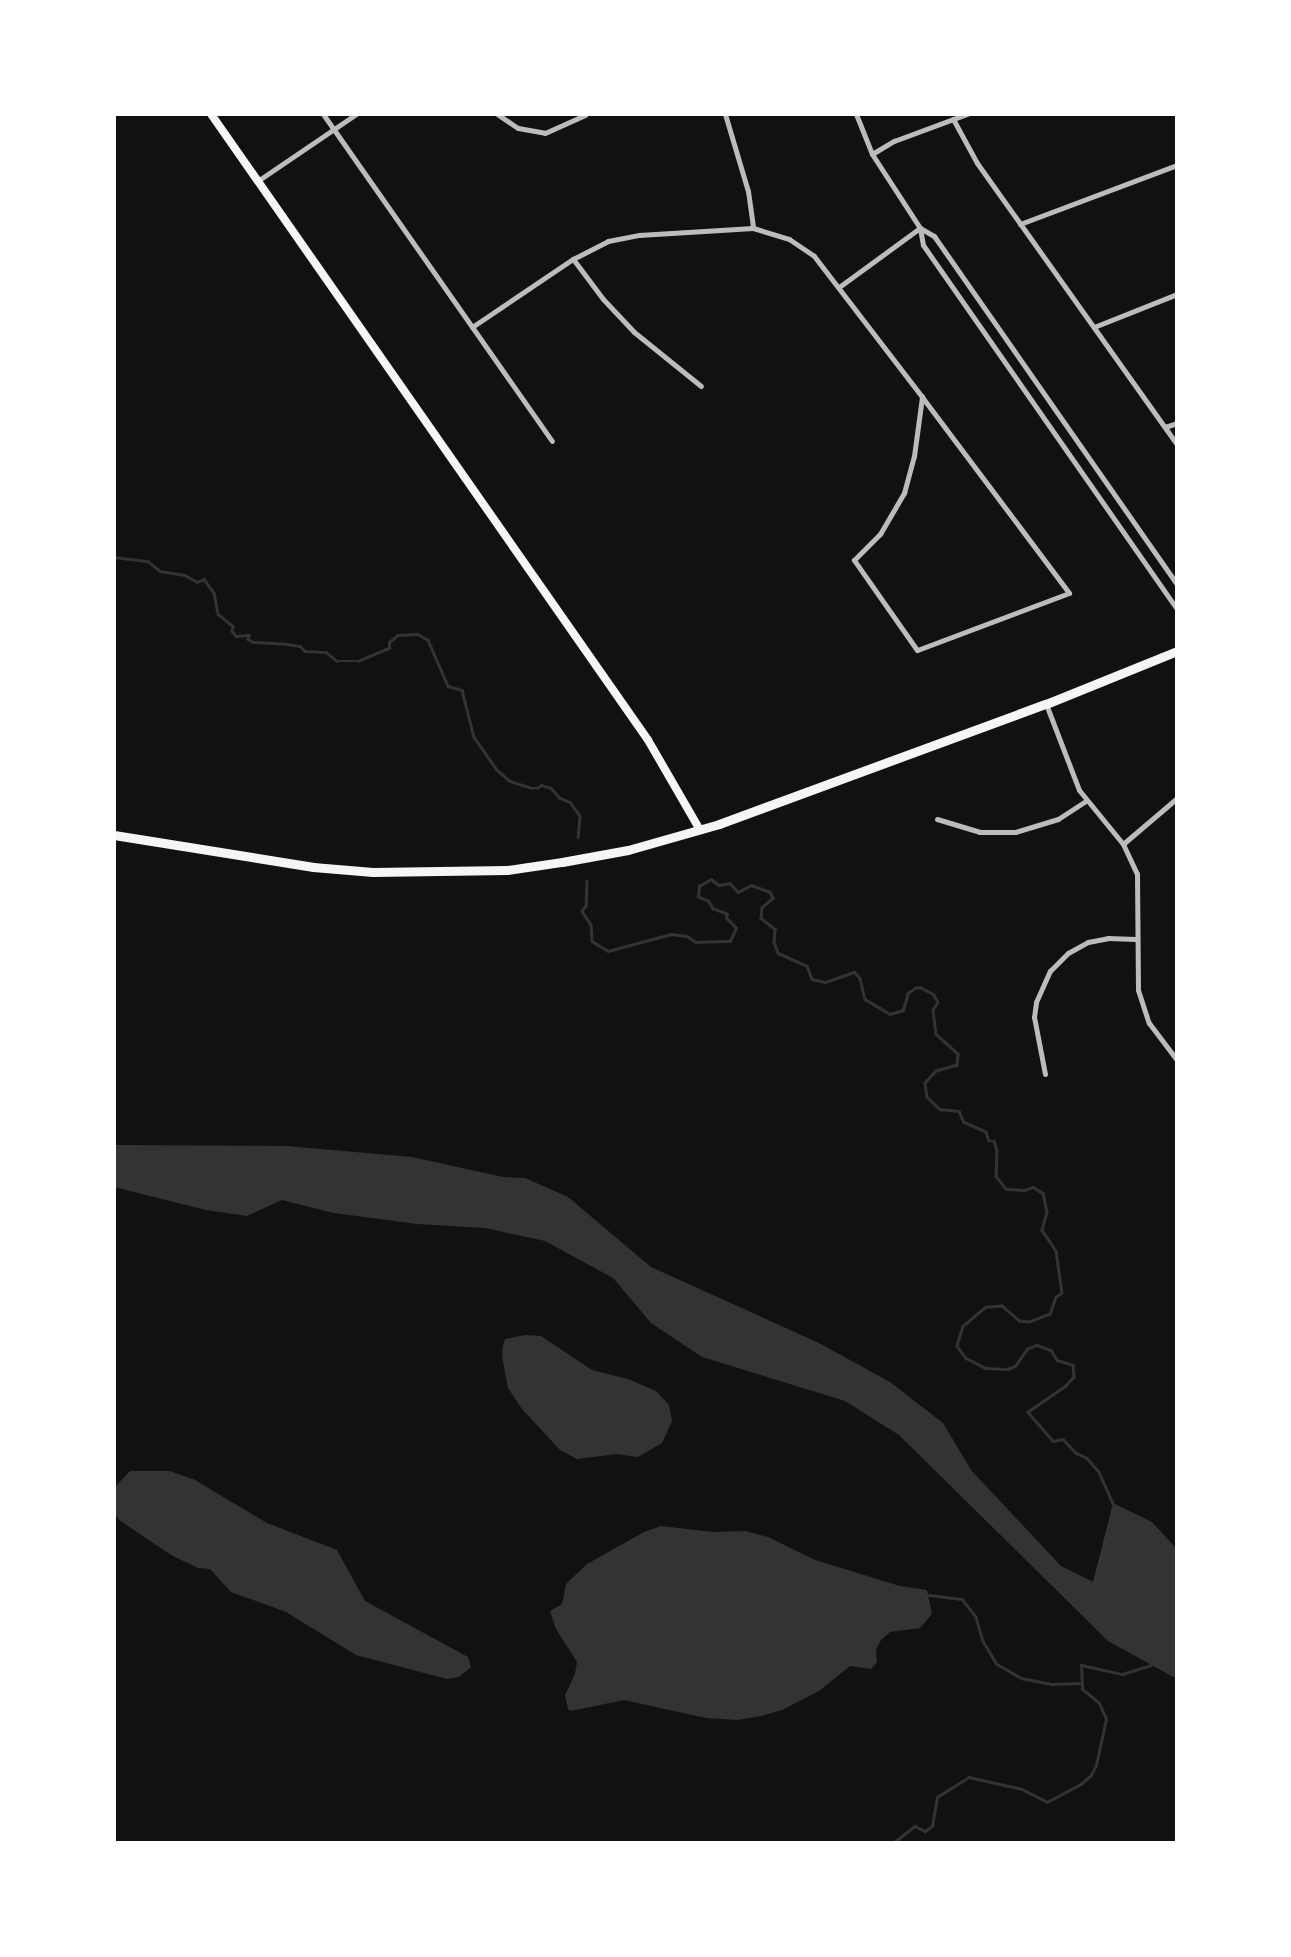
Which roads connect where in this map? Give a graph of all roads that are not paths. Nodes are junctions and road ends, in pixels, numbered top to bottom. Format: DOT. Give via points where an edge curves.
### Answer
graph roads {
  1 [pos="211,114"];
  2 [pos="323,114"];
  3 [pos="356,114"];
  4 [pos="497,114"];
  5 [pos="725,114"];
  6 [pos="856,114"];
  7 [pos="968,114"];
  8 [pos="585,115"];
  9 [pos="953,119"];
  10 [pos="334,129"];
  11 [pos="872,154"];
  12 [pos="1177,165"];
  13 [pos="258,180"];
  14 [pos="1020,224"];
  15 [pos="753,228"];
  16 [pos="920,228"];
  17 [pos="573,259"];
  18 [pos="839,286"];
  19 [pos="1177,293"];
  20 [pos="472,327"];
  21 [pos="1094,327"];
  22 [pos="701,386"];
  23 [pos="922,397"];
  24 [pos="1177,423"];
  25 [pos="1165,427"];
  26 [pos="552,441"];
  27 [pos="1177,444"];
  28 [pos="1177,584"];
  29 [pos="1177,609"];
  30 [pos="1177,652"];
  31 [pos="1046,704"];
  32 [pos="1177,798"];
  33 [pos="1086,802"];
  34 [pos="937,820"];
  35 [pos="700,830"];
  36 [pos="114,835"];
  37 [pos="1123,844"];
  38 [pos="1136,939"];
  39 [pos="1177,1060"];
  40 [pos="1045,1074"];
  1 -- 13 [label="main road"];
  2 -- 10 [label="street"];
  3 -- 10 [label="street"];
  4 -- 8 [label="street" via="518,128 545,132"];
  5 -- 15 [label="street" via="748,191"];
  6 -- 11 [label="street"];
  7 -- 9 [label="street"];
  9 -- 11 [label="street"];
  9 -- 14 [label="street"];
  10 -- 13 [label="street"];
  10 -- 20 [label="street"];
  11 -- 16 [label="street"];
  12 -- 14 [label="street"];
  13 -- 35 [label="main road" via="648,740"];
  14 -- 21 [label="street"];
  15 -- 17 [label="street" via="629,236"];
  15 -- 18 [label="street" via="802,246"];
  16 -- 18 [label="street"];
  16 -- 28 [label="street" via="934,236"];
  16 -- 29 [label="street" via="923,245"];
  17 -- 20 [label="street"];
  17 -- 22 [label="street" via="634,332"];
  18 -- 23 [label="street"];
  19 -- 21 [label="street"];
  20 -- 26 [label="street"];
  21 -- 25 [label="street"];
  23 -- 23 [label="street" via="904,493 880,534 854,560 917,650 1069,593"];
  24 -- 25 [label="street"];
  25 -- 27 [label="street"];
  30 -- 31 [label="main road"];
  31 -- 33 [label="street"];
  31 -- 35 [label="main road"];
  32 -- 37 [label="street"];
  33 -- 34 [label="street" via="1058,820 1015,832 980,832"];
  33 -- 37 [label="street"];
  35 -- 36 [label="main road" via="562,862 507,870 407,873 313,867"];
  37 -- 38 [label="street" via="1137,874"];
  38 -- 39 [label="street" via="1136,978 1145,1013"];
  38 -- 40 [label="street" via="1108,937 1088,942 1050,971 1034,1017"];
}
